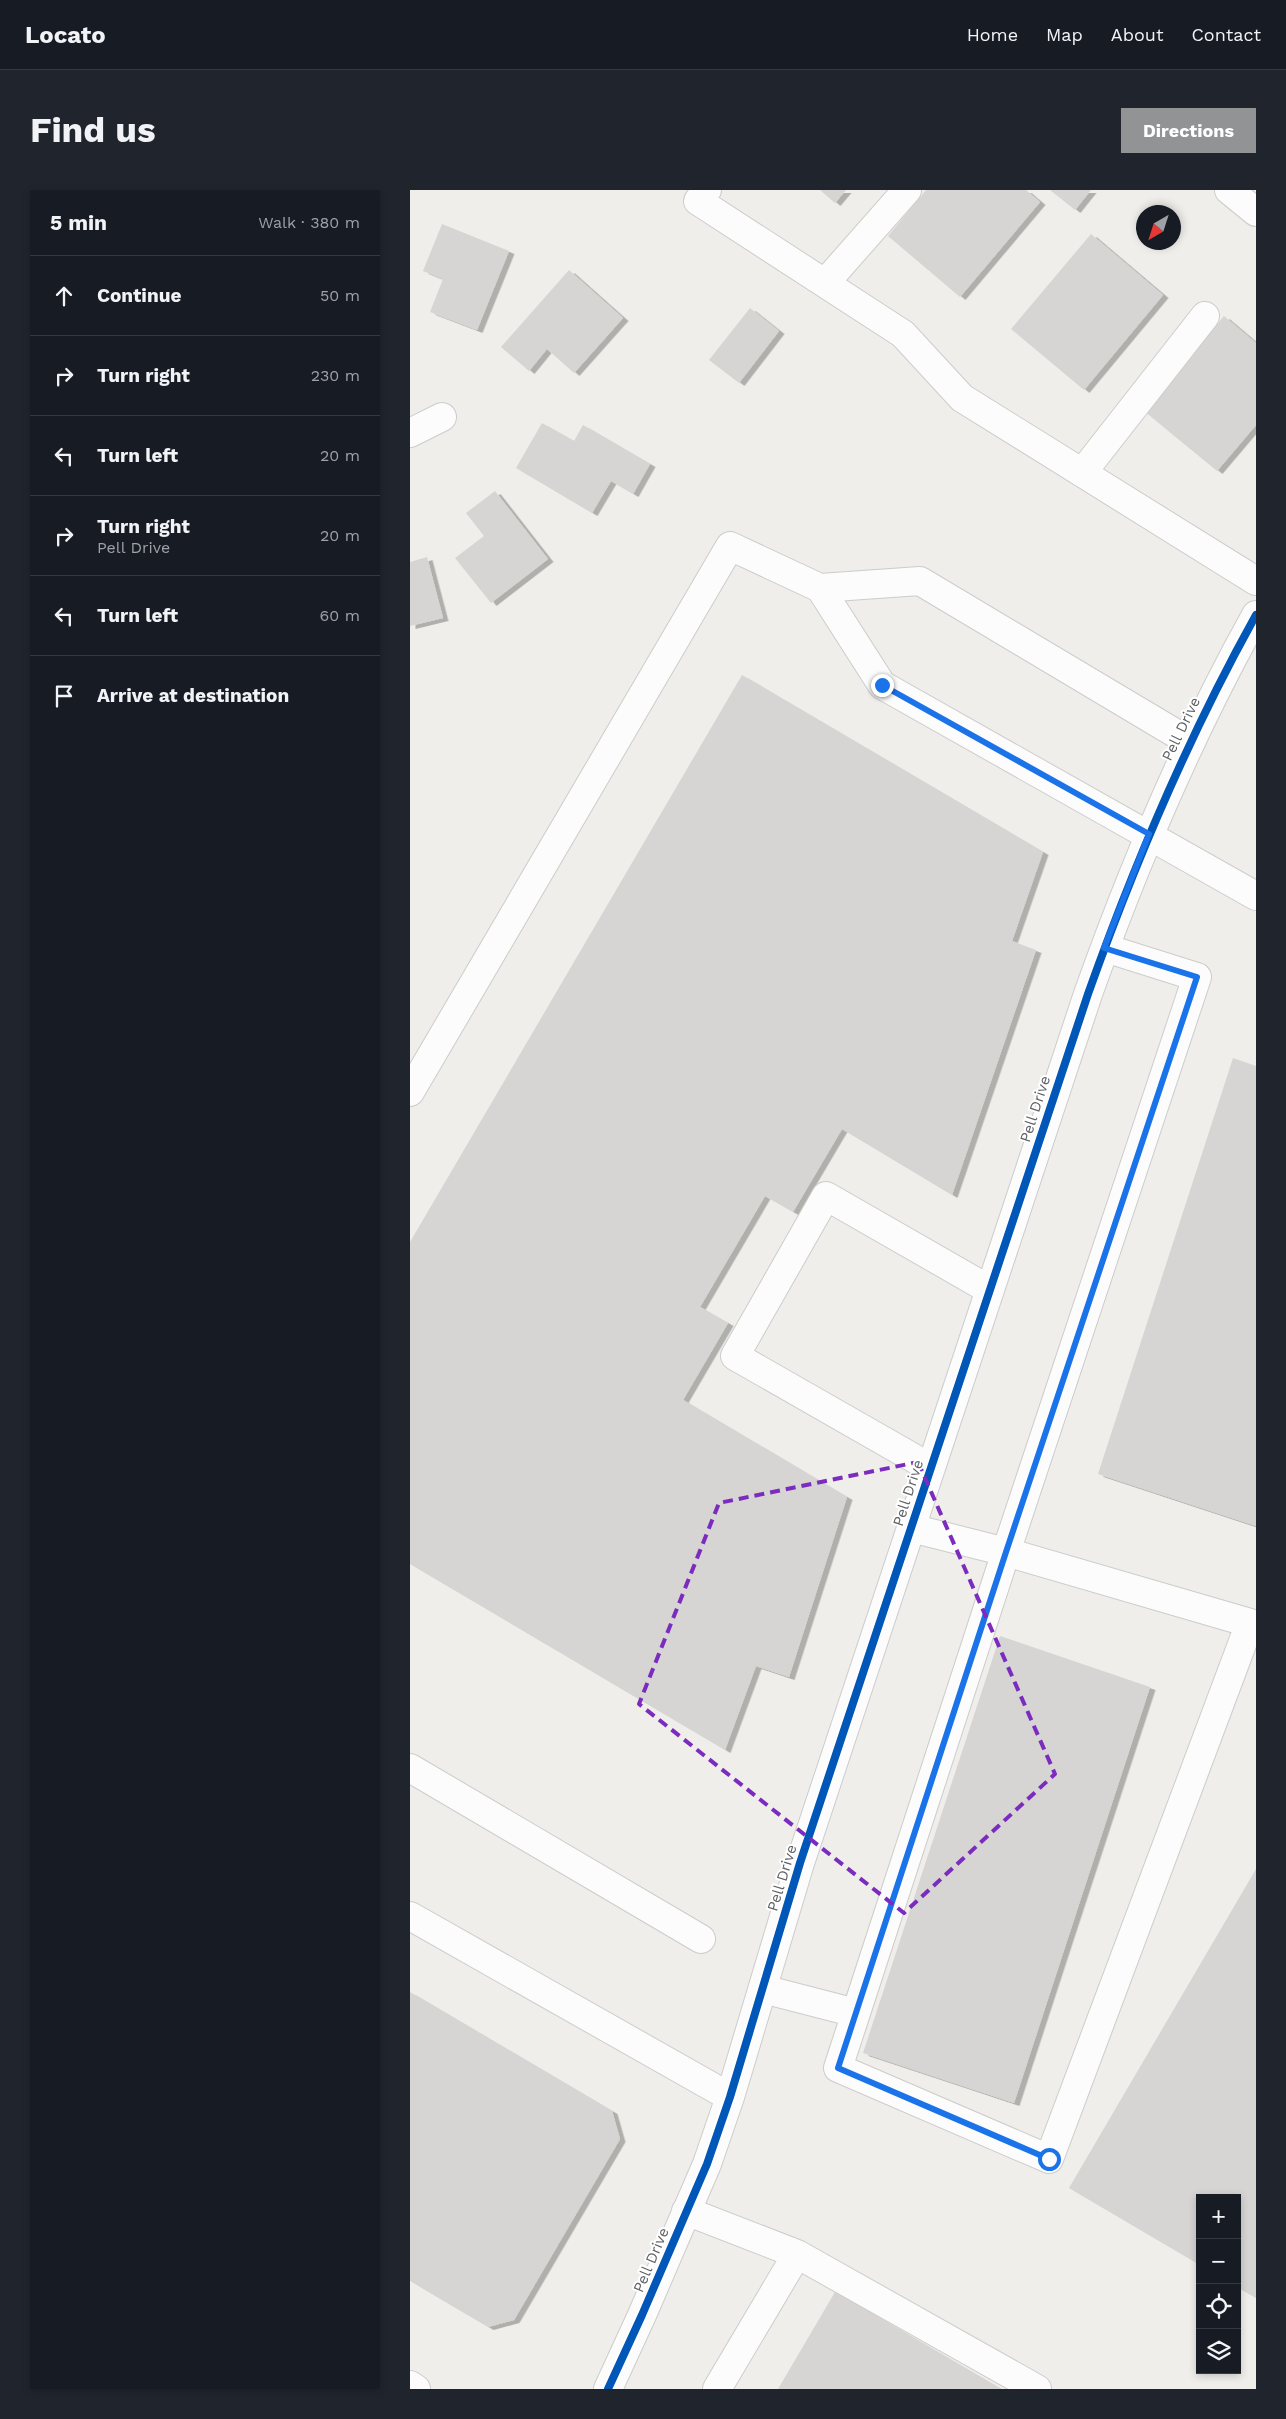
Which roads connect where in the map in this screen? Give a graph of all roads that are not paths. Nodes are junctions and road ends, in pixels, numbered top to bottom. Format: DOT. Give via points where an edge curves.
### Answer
graph roads {
  1 [pos="707,190"];
  2 [pos="907,190"];
  3 [pos="1228,190"];
  4 [pos="1256,212"];
  5 [pos="825,283"];
  6 [pos="1205,316"];
  7 [pos="442,416"];
  8 [pos="410,433"];
  9 [pos="1082,473"];
  10 [pos="1256,581"];
  11 [pos="820,588"];
  12 [pos="1256,615"];
  13 [pos="1190,742"];
  14 [pos="1149,834"];
  15 [pos="1256,896"];
  16 [pos="1104,948"];
  17 [pos="410,1092"];
  18 [pos="990,1290"];
  19 [pos="931,1468"];
  20 [pos="911,1528"];
  21 [pos="1006,1552"];
  22 [pos="1253,1621"];
  23 [pos="410,1768"];
  24 [pos="410,1916"];
  25 [pos="701,1939"];
  26 [pos="763,1989"];
  27 [pos="856,2013"];
  28 [pos="730,2097"];
  29 [pos="686,2211"];
  30 [pos="797,2254"];
  31 [pos="410,2385"];
  32 [pos="416,2389"];
  33 [pos="608,2389"];
  34 [pos="717,2389"];
  35 [pos="1037,2389"];
  1 -- 5 [label="street" via="698,201"];
  2 -- 5 [label="street"];
  3 -- 4 [label="street"];
  5 -- 9 [label="street" via="902,334 962,398"];
  6 -- 9 [label="street"];
  7 -- 8 [label="street"];
  9 -- 10 [label="street"];
  11 -- 13 [label="street" via="920,581"];
  11 -- 14 [label="street" via="882,685"];
  11 -- 17 [label="street" via="730,546"];
  12 -- 13 [label="street, Pell Drive"];
  13 -- 14 [label="street, Pell Drive"];
  14 -- 15 [label="street"];
  14 -- 16 [label="street, Pell Drive"];
  16 -- 18 [label="street, Pell Drive"];
  16 -- 21 [label="street" via="1197,977"];
  18 -- 19 [label="street, Pell Drive"];
  18 -- 19 [label="street" via="826,1196 735,1356"];
  19 -- 20 [label="street, Pell Drive"];
  20 -- 21 [label="street"];
  20 -- 26 [label="street, Pell Drive" via="800,1863"];
  21 -- 22 [label="street"];
  21 -- 27 [label="street"];
  22 -- 27 [label="street" via="1049,2159 838,2068"];
  23 -- 25 [label="street"];
  24 -- 28 [label="street"];
  26 -- 27 [label="street"];
  26 -- 28 [label="street, Pell Drive"];
  28 -- 29 [label="street, Pell Drive" via="707,2164"];
  29 -- 30 [label="street"];
  29 -- 33 [label="street, Pell Drive"];
  30 -- 34 [label="street"];
  30 -- 35 [label="street"];
  31 -- 32 [label="street"];
}
